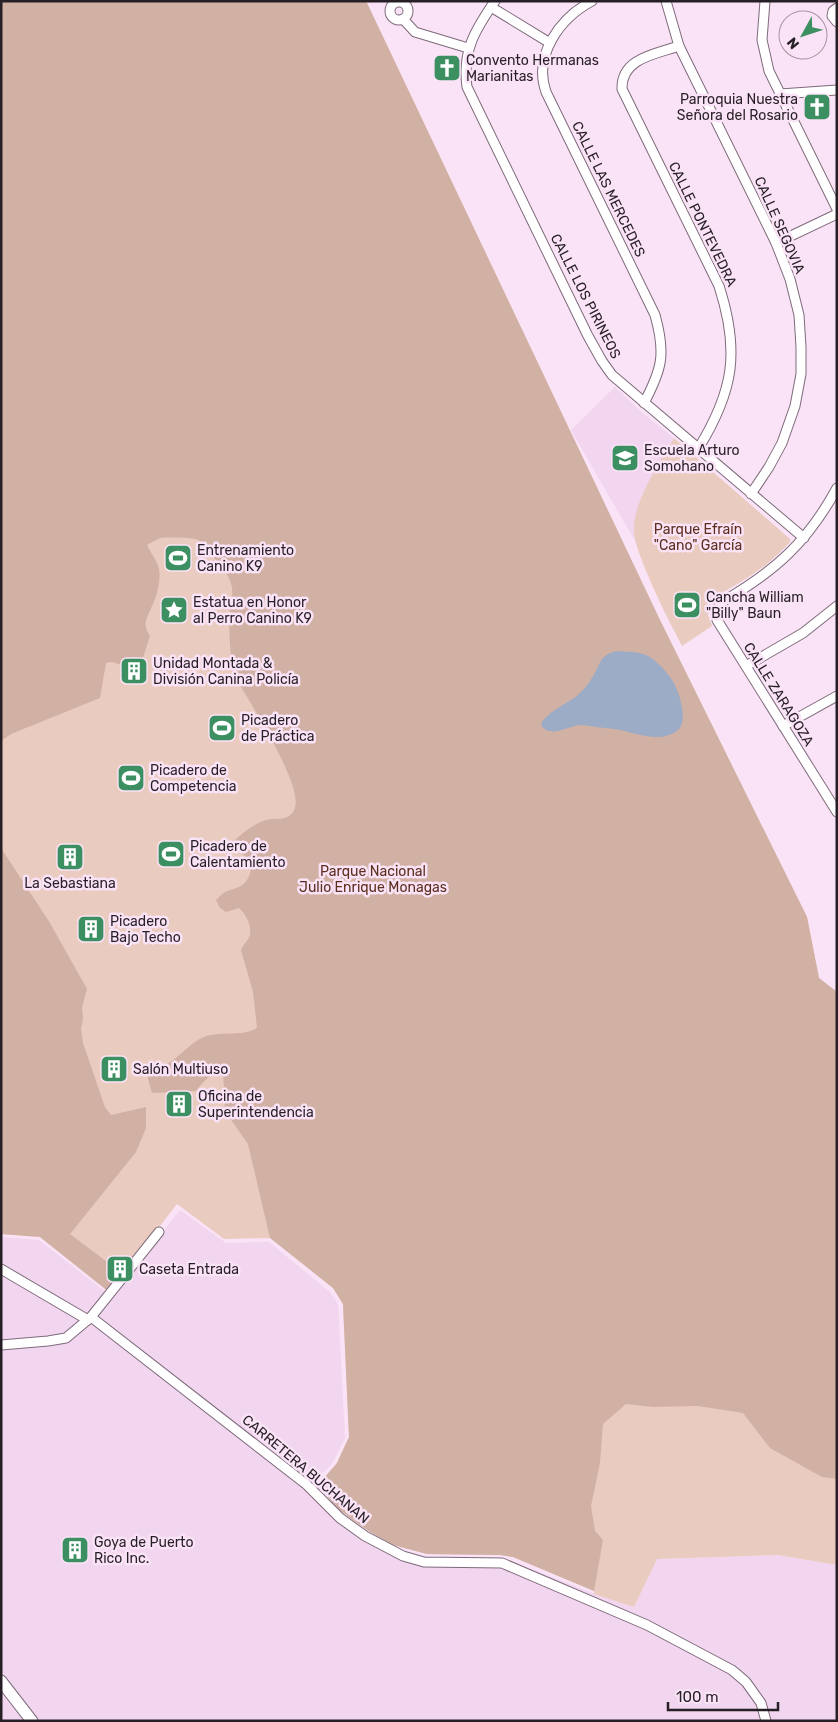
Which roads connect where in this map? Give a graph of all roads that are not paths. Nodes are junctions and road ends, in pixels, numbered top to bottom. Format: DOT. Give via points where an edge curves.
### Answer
graph roads {
  1 [pos="592,1"];
  2 [pos="666,1"];
  3 [pos="765,1"];
  4 [pos="493,4"];
  5 [pos="837,8"];
  6 [pos="403,19"];
  7 [pos="837,22"];
  8 [pos="550,44"];
  9 [pos="679,46"];
  10 [pos="468,48"];
  11 [pos="837,90"];
  12 [pos="780,94"];
  13 [pos="837,209"];
  14 [pos="837,214"];
  15 [pos="776,244"];
  16 [pos="644,403"];
  17 [pos="698,449"];
  18 [pos="837,488"];
  19 [pos="751,494"];
  20 [pos="804,538"];
  21 [pos="837,606"];
  22 [pos="746,666"];
  23 [pos="837,696"];
  24 [pos="783,726"];
  25 [pos="837,812"];
  26 [pos="159,1232"];
  27 [pos="1,1269"];
  28 [pos="90,1318"];
  29 [pos="1,1345"];
  30 [pos="1,1681"];
  31 [pos="32,1721"];
  32 [pos="766,1721"];
  1 -- 8 [label="street, CALLE LAS MERCEDES" via="565,22"];
  2 -- 9 [label="street, CALLE SEGOVIA"];
  3 -- 12 [label="street" via="762,40"];
  4 -- 8 [label="street"];
  4 -- 10 [label="street, CALLE LOS PIRINEOS"];
  5 -- 7 [label="street" via="832,16"];
  6 -- 10 [label="street" via="415,32"];
  8 -- 16 [label="street, CALLE LAS MERCEDES" via="542,68 546,92 659,329 660,366"];
  9 -- 15 [label="street, CALLE SEGOVIA"];
  9 -- 17 [label="street, CALLE PONTEVEDRA" via="634,62 625,73 622,89 719,286 729,319 731,363 725,396"];
  10 -- 16 [label="street, CALLE LOS PIRINEOS" via="466,87 588,336 612,375"];
  11 -- 12 [label="street"];
  12 -- 13 [label="street"];
  14 -- 15 [label="street"];
  15 -- 19 [label="street, CALLE SEGOVIA" via="790,279 799,315 800,374 795,406 784,436"];
  16 -- 17 [label="street, CALLE LOS PIRINEOS"];
  17 -- 19 [label="street, CALLE LOS PIRINEOS"];
  18 -- 20 [label="street, CALLE ZARAGOZA"];
  19 -- 20 [label="street, CALLE LOS PIRINEOS"];
  20 -- 22 [label="street, CALLE ZARAGOZA" via="781,562 718,606 717,620"];
  21 -- 22 [label="street" via="803,633"];
  22 -- 24 [label="street, CALLE ZARAGOZA"];
  23 -- 24 [label="street"];
  24 -- 25 [label="street, CALLE ZARAGOZA"];
  26 -- 28 [label="street"];
  27 -- 28 [label="street, CARRETERA BUCHANAN"];
  28 -- 29 [label="street" via="66,1338"];
  28 -- 32 [label="street, CARRETERA BUCHANAN" via="307,1485 340,1518 365,1536 403,1556 424,1562 502,1563 647,1625 732,1670 746,1682 761,1703"];
  30 -- 31 [label="street"];
}
